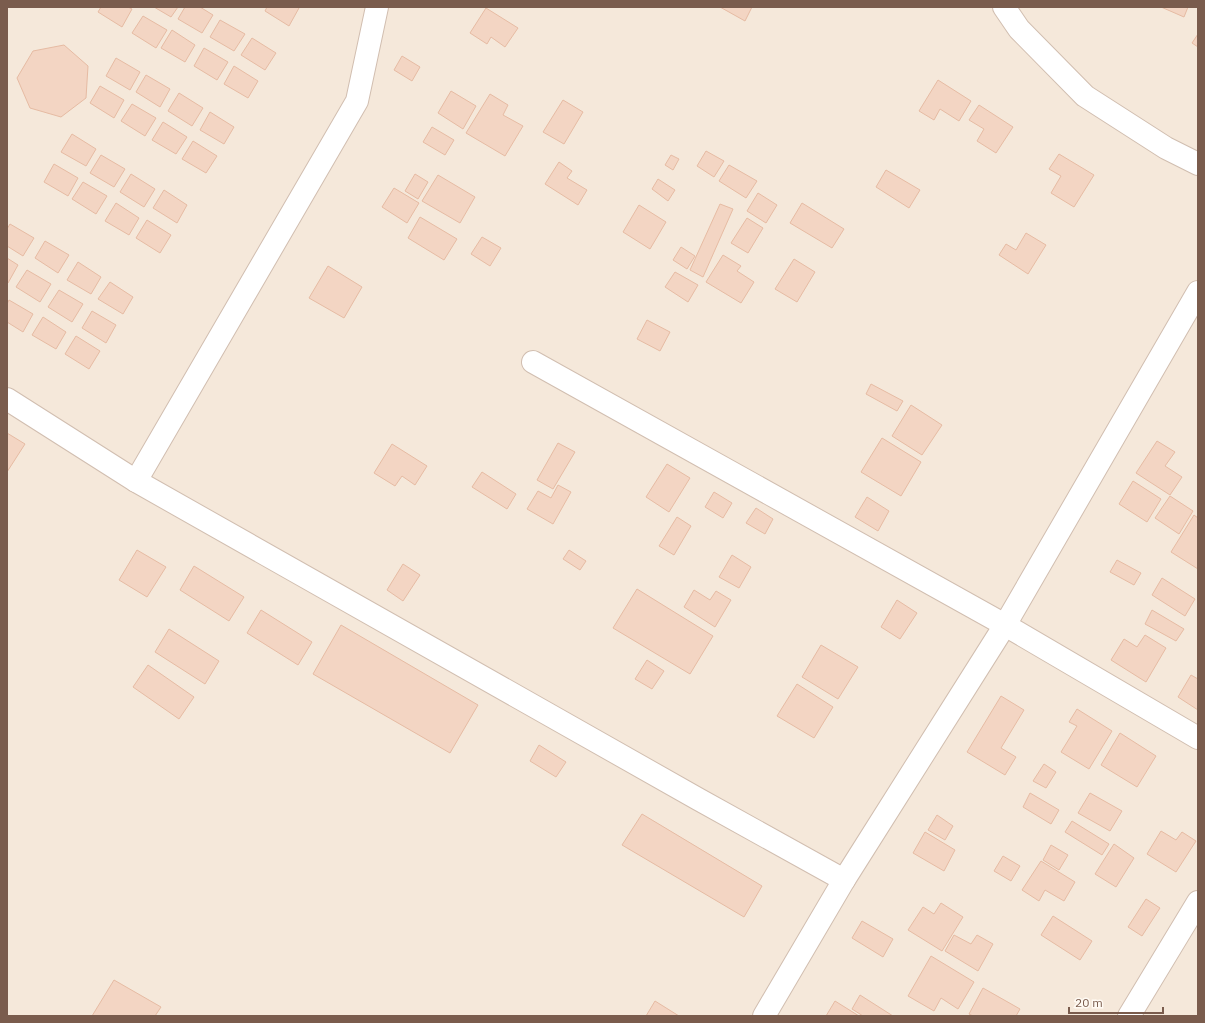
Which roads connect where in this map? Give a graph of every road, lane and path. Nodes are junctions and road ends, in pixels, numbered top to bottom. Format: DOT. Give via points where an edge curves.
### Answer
graph roads {
  1 [pos="377,7"];
  2 [pos="1004,7"];
  3 [pos="1198,164"];
  4 [pos="1198,292"];
  5 [pos="534,362"];
  6 [pos="7,399"];
  7 [pos="136,481"];
  8 [pos="1005,625"];
  9 [pos="1198,738"];
  10 [pos="844,880"];
  11 [pos="1198,902"];
  12 [pos="764,1016"];
  13 [pos="1130,1016"];
  1 -- 7 [label="street" via="357,101"];
  2 -- 3 [label="street" via="1019,29 1085,96 1166,148"];
  4 -- 8 [label="street"];
  5 -- 8 [label="street"];
  6 -- 7 [label="street"];
  7 -- 10 [label="street"];
  8 -- 9 [label="street"];
  8 -- 10 [label="street"];
  10 -- 12 [label="street"];
  11 -- 13 [label="street"];
}
